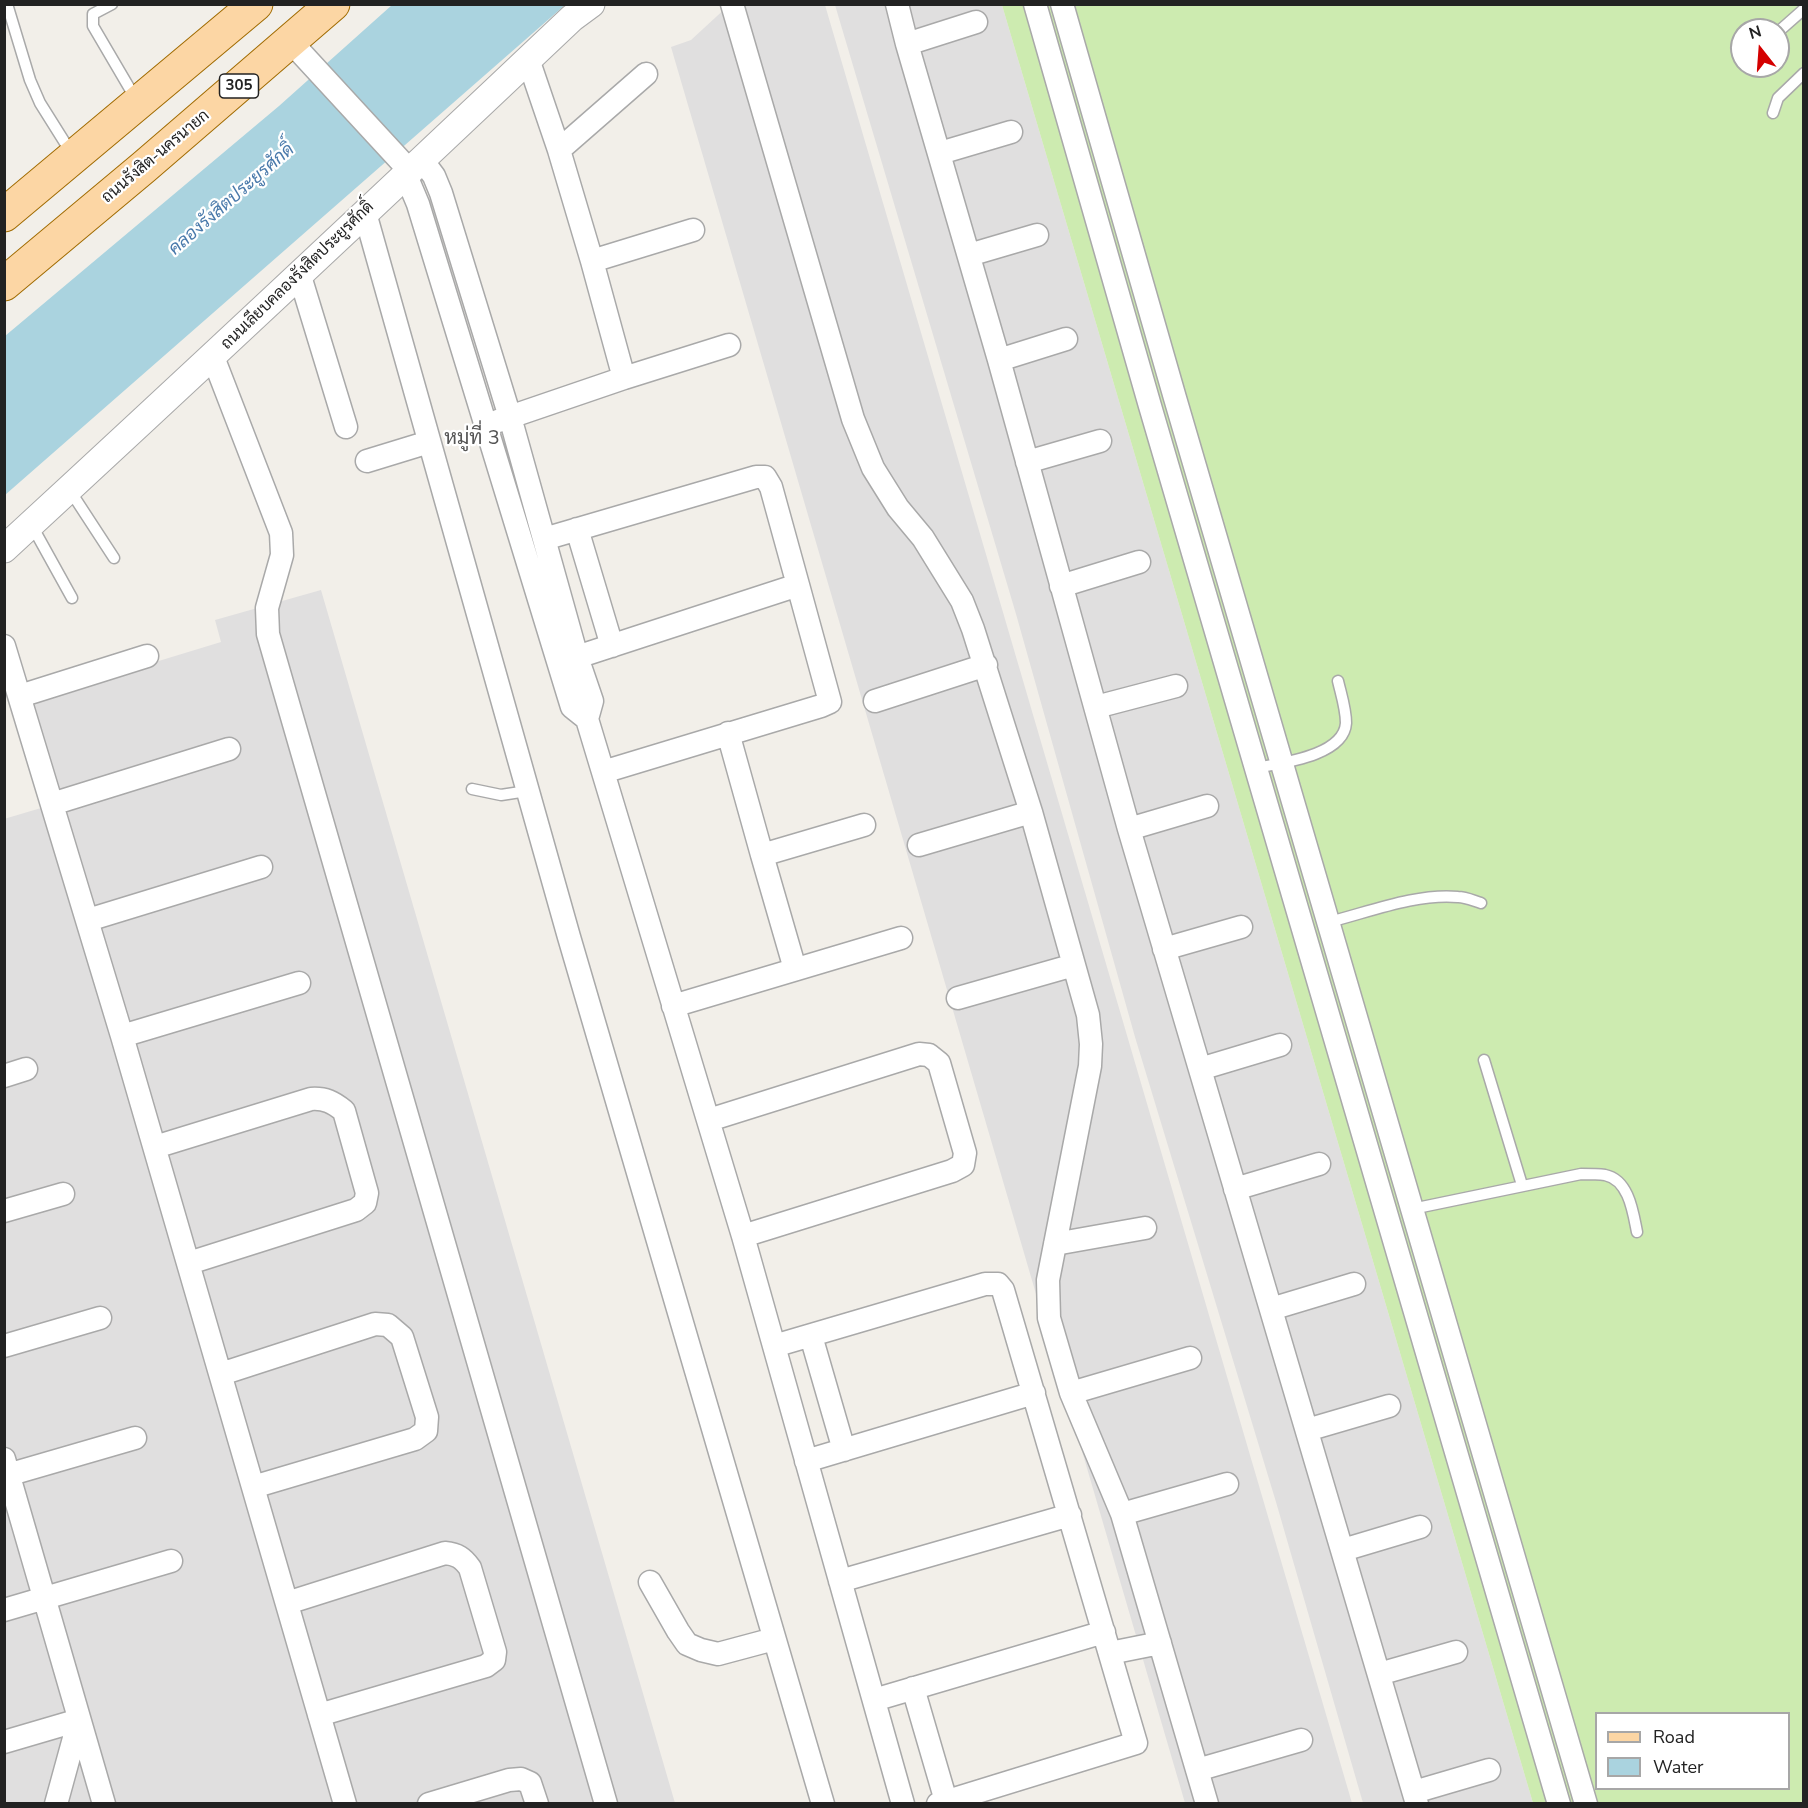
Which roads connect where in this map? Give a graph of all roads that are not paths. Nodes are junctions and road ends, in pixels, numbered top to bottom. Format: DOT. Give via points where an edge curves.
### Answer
graph roads {
  1 [pos="7,4"];
  2 [pos="112,4"];
  3 [pos="333,4"];
  4 [pos="591,4"];
  5 [pos="732,4"];
  6 [pos="897,4"];
  7 [pos="1035,4"];
  8 [pos="1062,4"];
  9 [pos="1803,9"];
  10 [pos="238,11"];
  11 [pos="1790,21"];
  12 [pos="976,22"];
  13 [pos="907,44"];
  14 [pos="1074,44"];
  15 [pos="296,47"];
  16 [pos="1048,51"];
  17 [pos="528,59"];
  18 [pos="646,74"];
  19 [pos="1803,74"];
  20 [pos="139,104"];
  21 [pos="1773,113"];
  22 [pos="110,128"];
  23 [pos="1011,132"];
  24 [pos="558,150"];
  25 [pos="940,153"];
  26 [pos="74,157"];
  27 [pos="408,165"];
  28 [pos="144,167"];
  29 [pos="364,213"];
  30 [pos="4,215"];
  31 [pos="693,230"];
  32 [pos="1037,235"];
  33 [pos="969,255"];
  34 [pos="592,261"];
  35 [pos="299,273"];
  36 [pos="4,284"];
  37 [pos="1066,339"];
  38 [pos="729,345"];
  39 [pos="213,357"];
  40 [pos="999,360"];
  41 [pos="624,378"];
  42 [pos="1175,398"];
  43 [pos="1150,406"];
  44 [pos="510,417"];
  45 [pos="485,425"];
  46 [pos="346,427"];
  47 [pos="1100,441"];
  48 [pos="429,442"];
  49 [pos="367,461"];
  50 [pos="1027,462"];
  51 [pos="69,489"];
  52 [pos="31,524"];
  53 [pos="577,529"];
  54 [pos="544,539"];
  55 [pos="4,549"];
  56 [pos="114,558"];
  57 [pos="1139,562"];
  58 [pos="798,585"];
  59 [pos="1061,586"];
  60 [pos="72,598"];
  61 [pos="612,645"];
  62 [pos="4,646"];
  63 [pos="147,656"];
  64 [pos="577,657"];
  65 [pos="986,665"];
  66 [pos="1338,681"];
  67 [pos="1176,686"];
  68 [pos="20,696"];
  69 [pos="875,701"];
  70 [pos="1096,707"];
  71 [pos="587,719"];
  72 [pos="728,734"];
  73 [pos="229,749"];
  74 [pos="1283,763"];
  75 [pos="1256,768"];
  76 [pos="603,771"];
  77 [pos="472,789"];
  78 [pos="528,791"];
  79 [pos="52,804"];
  80 [pos="1207,806"];
  81 [pos="1031,812"];
  82 [pos="864,825"];
  83 [pos="1129,829"];
  84 [pos="920,845"];
  85 [pos="762,855"];
  86 [pos="261,867"];
  87 [pos="1481,903"];
  88 [pos="88,920"];
  89 [pos="1329,922"];
  90 [pos="1241,927"];
  91 [pos="901,938"];
  92 [pos="1164,949"];
  93 [pos="1074,965"];
  94 [pos="795,969"];
  95 [pos="298,983"];
  96 [pos="958,998"];
  97 [pos="673,1006"];
  98 [pos="123,1036"];
  99 [pos="1280,1045"];
  100 [pos="1484,1060"];
  101 [pos="26,1069"];
  102 [pos="1200,1069"];
  103 [pos="4,1076"];
  104 [pos="709,1120"];
  105 [pos="1390,1131"];
  106 [pos="1364,1138"];
  107 [pos="155,1147"];
  108 [pos="1318,1164"];
  109 [pos="1522,1185"];
  110 [pos="1235,1189"];
  111 [pos="63,1194"];
  112 [pos="1412,1209"];
  113 [pos="4,1211"];
  114 [pos="1145,1228"];
  115 [pos="1637,1232"];
  116 [pos="743,1236"];
  117 [pos="1055,1244"];
  118 [pos="189,1263"];
  119 [pos="1354,1284"];
  120 [pos="1271,1309"];
  121 [pos="100,1318"];
  122 [pos="811,1336"];
  123 [pos="4,1346"];
  124 [pos="774,1346"];
  125 [pos="1190,1358"];
  126 [pos="220,1374"];
  127 [pos="1071,1392"];
  128 [pos="1034,1393"];
  129 [pos="1389,1406"];
  130 [pos="1307,1430"];
  131 [pos="135,1438"];
  132 [pos="844,1450"];
  133 [pos="806,1461"];
  134 [pos="6,1470"];
  135 [pos="1227,1484"];
  136 [pos="253,1487"];
  137 [pos="1498,1502"];
  138 [pos="1473,1509"];
  139 [pos="1122,1514"];
  140 [pos="1070,1515"];
  141 [pos="1420,1527"];
  142 [pos="1343,1550"];
  143 [pos="171,1561"];
  144 [pos="650,1581"];
  145 [pos="840,1581"];
  146 [pos="45,1598"];
  147 [pos="287,1603"];
  148 [pos="4,1610"];
  149 [pos="774,1639"];
  150 [pos="1107,1642"];
  151 [pos="1160,1642"];
  152 [pos="1456,1652"];
  153 [pos="1379,1674"];
  154 [pos="913,1689"];
  155 [pos="874,1700"];
  156 [pos="319,1715"];
  157 [pos="79,1720"];
  158 [pos="1301,1740"];
  159 [pos="4,1742"];
  160 [pos="1197,1770"];
  161 [pos="1489,1770"];
  162 [pos="1416,1798"];
  163 [pos="942,1802"];
  164 [pos="56,1803"];
  165 [pos="104,1803"];
  166 [pos="345,1803"];
  167 [pos="429,1803"];
  168 [pos="537,1803"];
  169 [pos="606,1803"];
  170 [pos="823,1803"];
  171 [pos="903,1803"];
  172 [pos="1207,1803"];
  173 [pos="1558,1803"];
  174 [pos="1586,1803"];
  1 -- 26 [label="lane" via="40,103"];
  2 -- 20 [label="lane" via="93,14 93,27"];
  3 -- 15 [label="main road, ถนนรังสิต-นครนายก / 305"];
  4 -- 17 [label="street, ถนนเลียบคลองรังสิตประยูรศักดิ์"];
  5 -- 65 [label="street" via="853,419 873,468 962,602"];
  6 -- 13 [label="street"];
  7 -- 16 [label="street"];
  8 -- 14 [label="street"];
  9 -- 11 [label="lane"];
  10 -- 20 [label="main road"];
  12 -- 13 [label="street"];
  13 -- 25 [label="street"];
  14 -- 16 [label="street"];
  14 -- 42 [label="street"];
  15 -- 27 [label="street"];
  15 -- 28 [label="main road, ถนนรังสิต-นครนายก / 305"];
  16 -- 43 [label="street"];
  17 -- 24 [label="street"];
  17 -- 27 [label="street, ถนนเลียบคลองรังสิตประยูรศักดิ์"];
  18 -- 24 [label="street"];
  19 -- 21 [label="lane" via="1778,98"];
  20 -- 22 [label="main road"];
  22 -- 26 [label="main road"];
  22 -- 28 [label="main road"];
  23 -- 25 [label="street"];
  24 -- 34 [label="street"];
  25 -- 33 [label="street"];
  26 -- 30 [label="main road"];
  27 -- 29 [label="street, ถนนเลียบคลองรังสิตประยูรศักดิ์"];
  27 -- 44 [label="street" via="434,176 441,192"];
  27 -- 45 [label="street"];
  28 -- 36 [label="main road, ถนนรังสิต-นครนายก / 305"];
  29 -- 35 [label="street, ถนนเลียบคลองรังสิตประยูรศักดิ์"];
  29 -- 48 [label="street"];
  31 -- 34 [label="street"];
  32 -- 33 [label="street"];
  33 -- 40 [label="street"];
  34 -- 41 [label="street"];
  35 -- 39 [label="street, ถนนเลียบคลองรังสิตประยูรศักดิ์"];
  35 -- 46 [label="street"];
  37 -- 40 [label="street"];
  38 -- 41 [label="street"];
  39 -- 51 [label="street, ถนนเลียบคลองรังสิตประยูรศักดิ์"];
  39 -- 169 [label="street" via="281,533 282,555 267,608 268,634"];
  40 -- 50 [label="street"];
  41 -- 44 [label="street"];
  42 -- 43 [label="street"];
  42 -- 74 [label="street"];
  43 -- 75 [label="street"];
  44 -- 45 [label="street"];
  44 -- 54 [label="street"];
  45 -- 71 [label="street" via="572,707"];
  47 -- 50 [label="street"];
  48 -- 49 [label="street"];
  48 -- 78 [label="street"];
  50 -- 59 [label="street"];
  51 -- 52 [label="street, ถนนเลียบคลองรังสิตประยูรศักดิ์"];
  51 -- 56 [label="lane"];
  52 -- 55 [label="street, ถนนเลียบคลองรังสิตประยูรศักดิ์"];
  52 -- 60 [label="lane"];
  53 -- 54 [label="street"];
  53 -- 58 [label="street" via="765,477"];
  53 -- 61 [label="street"];
  54 -- 64 [label="street"];
  57 -- 59 [label="street"];
  58 -- 61 [label="street"];
  58 -- 72 [label="street" via="830,702"];
  59 -- 70 [label="street"];
  61 -- 64 [label="street"];
  62 -- 68 [label="street"];
  63 -- 68 [label="street"];
  64 -- 71 [label="street" via="592,701"];
  65 -- 69 [label="street"];
  65 -- 81 [label="street"];
  66 -- 74 [label="lane" via="1346,725 1339,738 1327,750"];
  67 -- 70 [label="street"];
  68 -- 79 [label="street"];
  70 -- 83 [label="street"];
  71 -- 76 [label="street"];
  72 -- 76 [label="street"];
  72 -- 85 [label="street"];
  73 -- 79 [label="street"];
  74 -- 75 [label="lane"];
  74 -- 89 [label="street"];
  75 -- 106 [label="street"];
  76 -- 97 [label="street"];
  77 -- 78 [label="lane" via="501,795"];
  78 -- 149 [label="street"];
  79 -- 88 [label="street"];
  80 -- 83 [label="street"];
  81 -- 84 [label="street"];
  81 -- 93 [label="street"];
  82 -- 85 [label="street"];
  83 -- 92 [label="street"];
  85 -- 94 [label="street"];
  86 -- 88 [label="street"];
  87 -- 89 [label="lane" via="1460,897 1437,897"];
  88 -- 98 [label="street"];
  89 -- 105 [label="street"];
  90 -- 92 [label="street"];
  91 -- 94 [label="street"];
  92 -- 102 [label="street"];
  93 -- 96 [label="street"];
  93 -- 117 [label="street" via="1088,1014 1090,1066"];
  94 -- 97 [label="street"];
  95 -- 98 [label="street"];
  97 -- 104 [label="street"];
  98 -- 107 [label="street"];
  99 -- 102 [label="street"];
  100 -- 109 [label="lane"];
  101 -- 103 [label="street"];
  102 -- 110 [label="street"];
  104 -- 116 [label="street"];
  104 -- 116 [label="street" via="919,1054 929,1055 939,1063 965,1153 963,1165"];
  105 -- 106 [label="street"];
  105 -- 112 [label="street"];
  106 -- 138 [label="street"];
  107 -- 118 [label="street"];
  107 -- 118 [label="street" via="311,1099 321,1098 344,1111 367,1193 365,1203 356,1210"];
  108 -- 110 [label="street"];
  109 -- 112 [label="lane"];
  109 -- 115 [label="lane" via="1581,1174 1608,1176 1622,1185"];
  110 -- 120 [label="street"];
  111 -- 113 [label="street"];
  112 -- 137 [label="street"];
  114 -- 117 [label="street"];
  116 -- 124 [label="street"];
  117 -- 127 [label="street" via="1048,1280 1049,1318"];
  118 -- 126 [label="street"];
  119 -- 120 [label="street"];
  120 -- 130 [label="street"];
  121 -- 123 [label="street"];
  122 -- 124 [label="street"];
  122 -- 128 [label="street" via="985,1284 998,1284"];
  122 -- 132 [label="street"];
  124 -- 133 [label="street"];
  125 -- 127 [label="street"];
  126 -- 136 [label="street"];
  126 -- 136 [label="street" via="375,1324 388,1325 402,1337 427,1417 426,1431 415,1439"];
  127 -- 139 [label="street"];
  128 -- 132 [label="street"];
  128 -- 140 [label="street"];
  129 -- 130 [label="street"];
  130 -- 142 [label="street"];
  131 -- 134 [label="street"];
  132 -- 133 [label="street"];
  133 -- 145 [label="street"];
  134 -- 146 [label="street"];
  135 -- 139 [label="street"];
  136 -- 147 [label="street"];
  137 -- 138 [label="street"];
  137 -- 174 [label="street"];
  138 -- 173 [label="street"];
  139 -- 151 [label="street"];
  140 -- 145 [label="street"];
  140 -- 150 [label="street"];
  141 -- 142 [label="street"];
  142 -- 153 [label="street"];
  143 -- 146 [label="street"];
  144 -- 149 [label="street" via="687,1644 718,1654"];
  145 -- 155 [label="street"];
  146 -- 148 [label="street"];
  146 -- 157 [label="street"];
  147 -- 156 [label="street"];
  147 -- 156 [label="street" via="445,1553 455,1554 470,1568 495,1652 494,1660 486,1665"];
  149 -- 170 [label="street"];
  150 -- 151 [label="street"];
  150 -- 154 [label="street"];
  150 -- 163 [label="street" via="1136,1743"];
  151 -- 160 [label="street"];
  152 -- 153 [label="street"];
  153 -- 162 [label="street"];
  154 -- 155 [label="street"];
  154 -- 163 [label="street"];
  155 -- 171 [label="street"];
  156 -- 166 [label="street"];
  157 -- 159 [label="street"];
  157 -- 164 [label="street"];
  157 -- 165 [label="street"];
  158 -- 160 [label="street"];
  160 -- 172 [label="street"];
  161 -- 162 [label="street"];
  167 -- 168 [label="street" via="521,1779 530,1783"];
}
